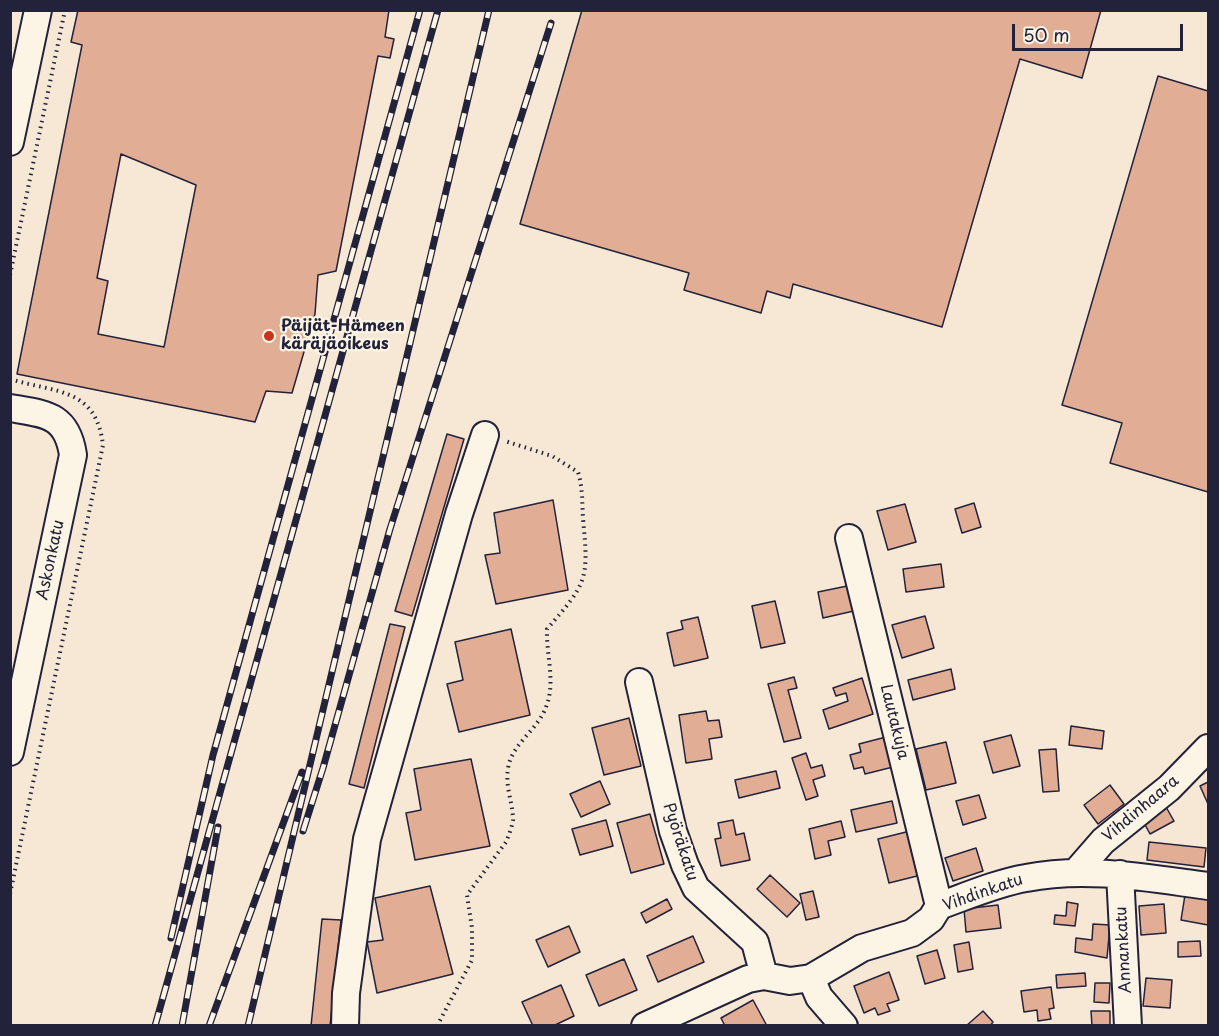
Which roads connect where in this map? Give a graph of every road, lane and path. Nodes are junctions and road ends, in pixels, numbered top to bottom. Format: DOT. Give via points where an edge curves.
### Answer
graph roads {
  1 [pos="38,10"];
  2 [pos="65,12"];
  3 [pos="10,142"];
  4 [pos="10,275"];
  5 [pos="10,408"];
  6 [pos="485,435"];
  7 [pos="849,538"];
  8 [pos="639,682"];
  9 [pos="51,699"];
  10 [pos="1209,748"];
  11 [pos="10,752"];
  12 [pos="1076,872"];
  13 [pos="1120,874"];
  14 [pos="1209,886"];
  15 [pos="10,894"];
  16 [pos="939,906"];
  17 [pos="764,976"];
  18 [pos="811,978"];
  19 [pos="345,1026"];
  20 [pos="437,1026"];
  21 [pos="645,1026"];
  22 [pos="844,1026"];
  23 [pos="1128,1026"];
  1 -- 3 [label="street"];
  2 -- 4 [label="path"];
  5 -- 11 [label="street, Askonkatu" via="47,414 57,420 67,431 73,455"];
  6 -- 19 [label="street" via="367,839"];
  6 -- 20 [label="path" via="552,456 578,472 583,487 588,555 578,592 547,629 551,683 547,705 542,718 513,754 508,768 513,819 509,834 467,895 472,960"];
  7 -- 16 [label="street, Lautakuja"];
  8 -- 17 [label="street, Pyöräkatu" via="685,865 696,888 755,942"];
  9 -- 15 [label="path"];
  10 -- 12 [label="street, Vihdinhaara" via="1170,788 1103,841"];
  12 -- 13 [label="street, Vihdinkatu"];
  12 -- 16 [label="street, Vihdinkatu" via="1024,878"];
  13 -- 14 [label="street, Vihdinkatu"];
  13 -- 23 [label="street, Annankatu"];
  16 -- 18 [label="street, Vihdinkatu" via="931,919 912,933 862,948"];
  17 -- 18 [label="street, Vihdinkatu" via="789,981"];
  17 -- 21 [label="street, Vihdinkatu" via="748,979"];
  18 -- 22 [label="street" via="819,997"];
}
